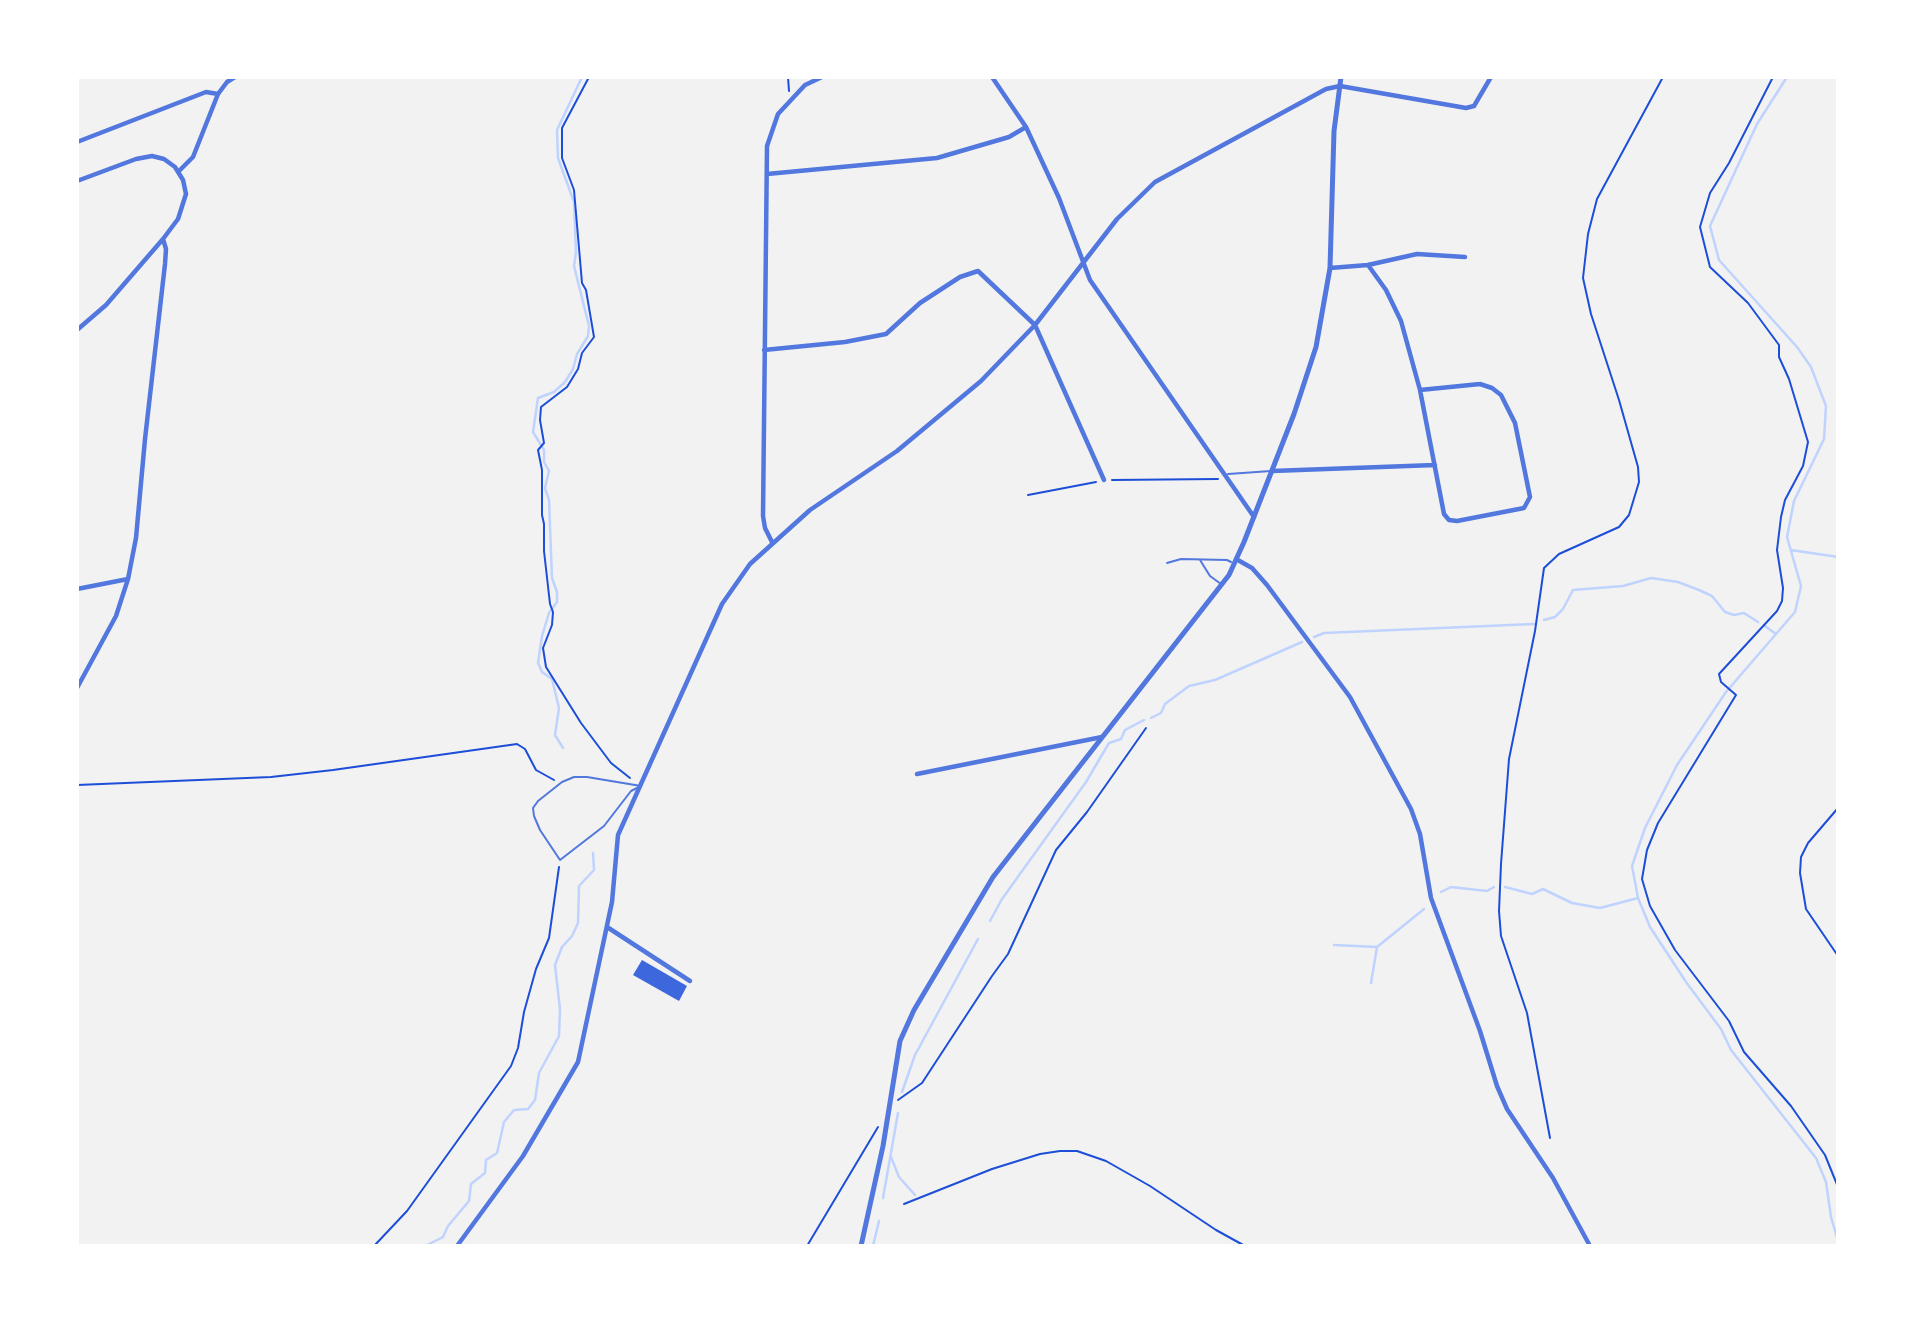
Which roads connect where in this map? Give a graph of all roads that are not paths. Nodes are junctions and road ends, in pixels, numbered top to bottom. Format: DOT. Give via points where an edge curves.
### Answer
graph roads {
  1 [pos="235,77"];
  2 [pos="822,77"];
  3 [pos="992,77"];
  4 [pos="1341,77"];
  5 [pos="1491,77"];
  6 [pos="1340,86"];
  7 [pos="218,94"];
  8 [pos="1026,127"];
  9 [pos="77,142"];
  10 [pos="178,171"];
  11 [pos="767,174"];
  12 [pos="77,181"];
  13 [pos="163,239"];
  14 [pos="1465,257"];
  15 [pos="1083,264"];
  16 [pos="1368,265"];
  17 [pos="1330,268"];
  18 [pos="1035,325"];
  19 [pos="77,330"];
  20 [pos="764,350"];
  21 [pos="1420,390"];
  22 [pos="1435,465"];
  23 [pos="1272,471"];
  24 [pos="1223,475"];
  25 [pos="1104,480"];
  26 [pos="1254,517"];
  27 [pos="772,542"];
  28 [pos="1199,559"];
  29 [pos="1235,561"];
  30 [pos="1167,563"];
  31 [pos="128,579"];
  32 [pos="1222,584"];
  33 [pos="77,589"];
  34 [pos="77,688"];
  35 [pos="1104,737"];
  36 [pos="918,774"];
  37 [pos="641,786"];
  38 [pos="607,926"];
  39 [pos="690,981"];
  40 [pos="457,1246"];
  41 [pos="862,1246"];
  42 [pos="1590,1246"];
  1 -- 7 [label="street"];
  2 -- 11 [label="street" via="805,85 778,114 767,146"];
  3 -- 8 [label="street"];
  4 -- 6 [label="street"];
  5 -- 6 [label="street" via="1474,106 1466,108"];
  6 -- 15 [label="street" via="1326,89 1155,182 1116,219"];
  6 -- 17 [label="street" via="1333,144"];
  7 -- 9 [label="street" via="206,93"];
  7 -- 10 [label="street" via="191,160"];
  8 -- 11 [label="street" via="1009,137 937,158"];
  8 -- 15 [label="street"];
  10 -- 12 [label="street" via="164,159 145,157"];
  10 -- 13 [label="street" via="185,188 184,203"];
  11 -- 20 [label="street"];
  13 -- 19 [label="street" via="107,305"];
  13 -- 31 [label="street" via="165,264"];
  14 -- 16 [label="street" via="1417,254"];
  15 -- 18 [label="street"];
  15 -- 24 [label="street"];
  16 -- 17 [label="street"];
  16 -- 21 [label="street" via="1401,321"];
  17 -- 23 [label="street" via="1316,347"];
  18 -- 20 [label="street" via="978,271 920,303 886,334"];
  18 -- 25 [label="street"];
  18 -- 27 [label="street" via="954,405"];
  20 -- 27 [label="street" via="763,516"];
  21 -- 22 [label="street"];
  21 -- 22 [label="street" via="1480,384 1501,395 1515,423 1528,503 1524,508 1450,520 1444,514"];
  22 -- 23 [label="street"];
  23 -- 24 [label="lane"];
  23 -- 26 [label="street"];
  24 -- 26 [label="street"];
  26 -- 29 [label="street"];
  27 -- 37 [label="street" via="722,604"];
  28 -- 29 [label="lane"];
  28 -- 30 [label="lane"];
  28 -- 32 [label="lane"];
  29 -- 32 [label="street"];
  29 -- 42 [label="street" via="1260,577 1350,697 1411,809 1431,898 1497,1086"];
  31 -- 33 [label="street"];
  31 -- 34 [label="street" via="116,616"];
  32 -- 35 [label="street"];
  35 -- 36 [label="street"];
  35 -- 41 [label="street" via="993,877 914,1010 900,1041"];
  37 -- 37 [label="lane" via="574,777 538,801 534,817 560,860 604,825 631,791"];
  37 -- 38 [label="street" via="618,835"];
  38 -- 39 [label="street"];
  38 -- 40 [label="street" via="578,1062 523,1156"];
}
